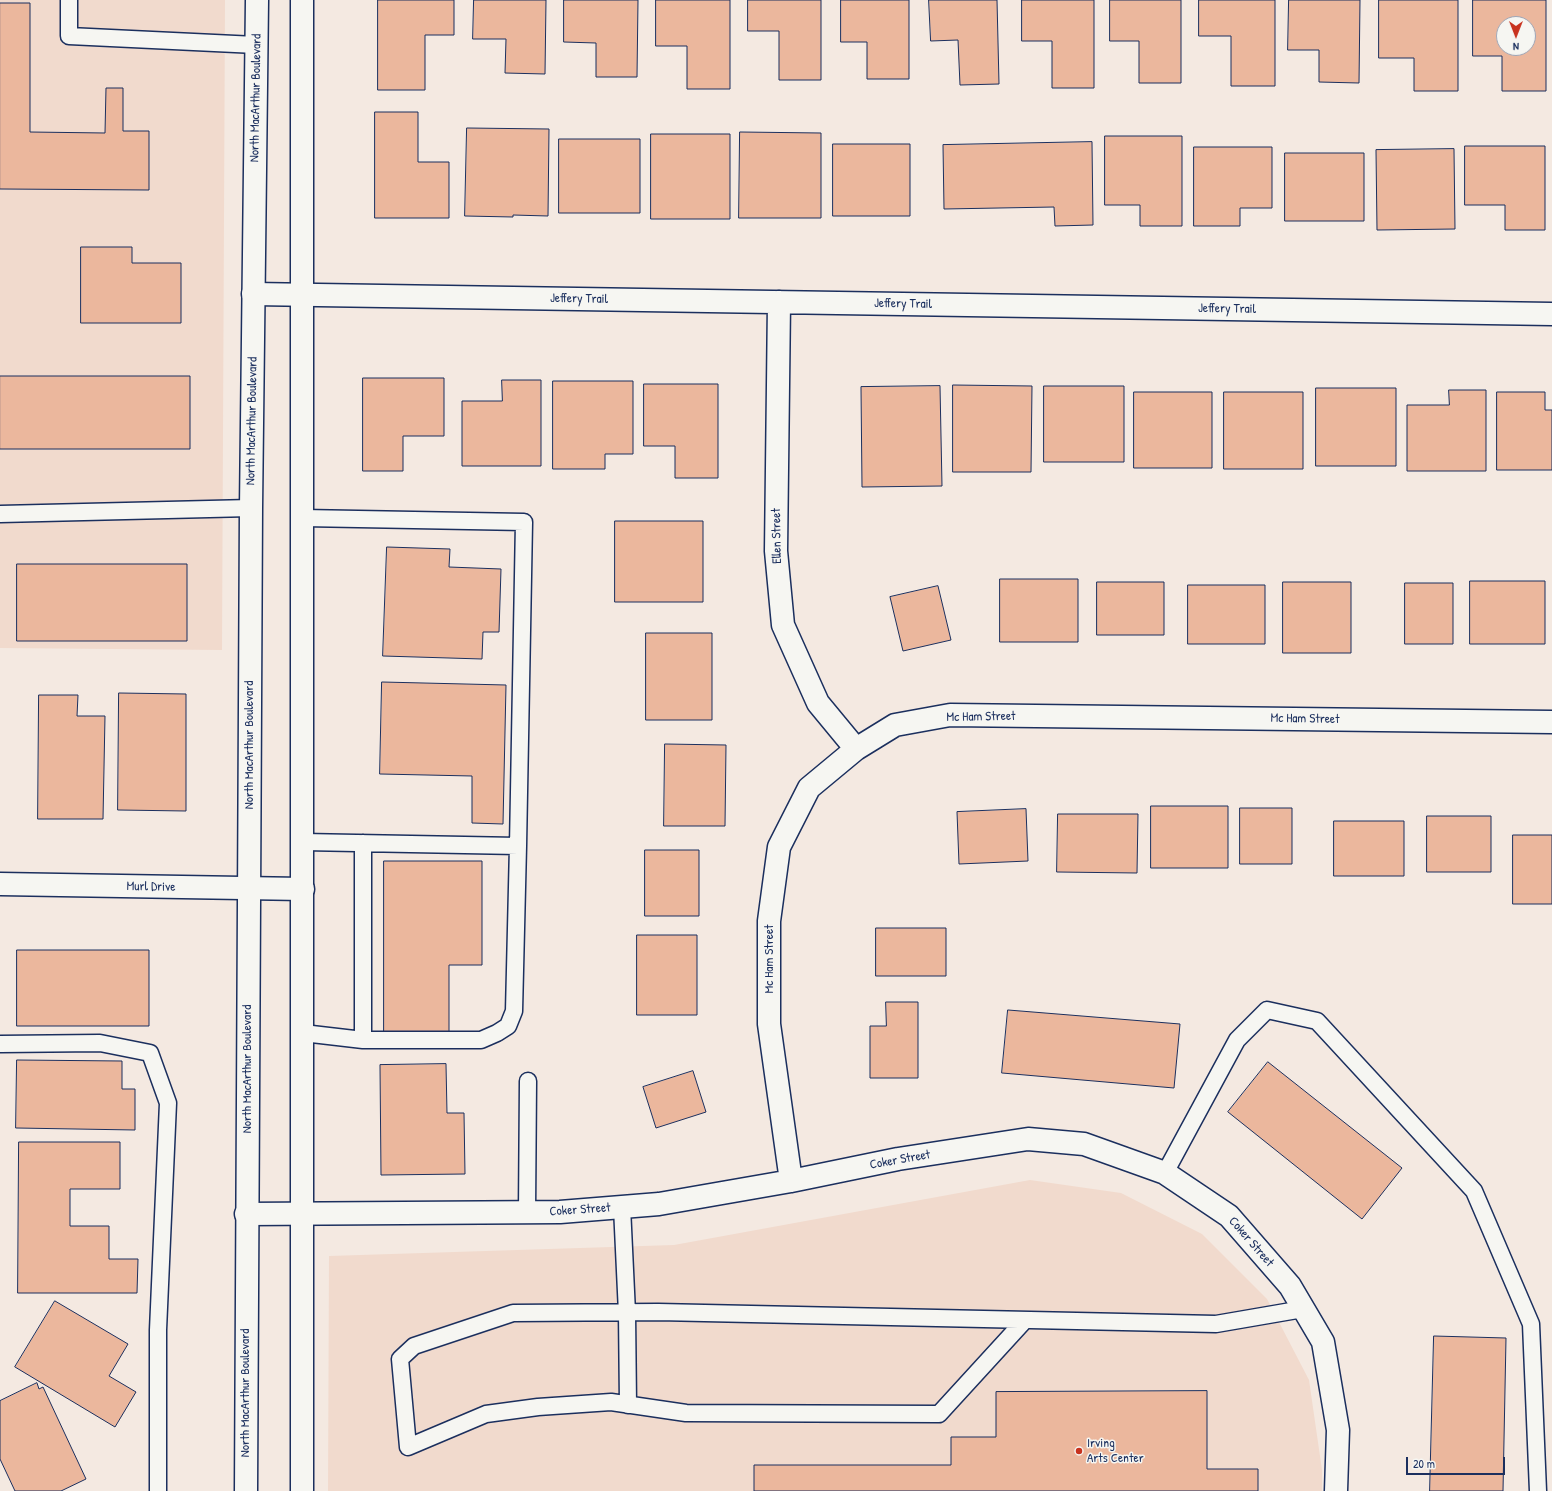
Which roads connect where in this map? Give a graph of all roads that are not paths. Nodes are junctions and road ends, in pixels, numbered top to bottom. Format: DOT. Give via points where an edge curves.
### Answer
graph roads {
  1 [pos="69,0"];
  2 [pos="257,0"];
  3 [pos="302,0"];
  4 [pos="256,45"];
  5 [pos="253,294"];
  6 [pos="303,295"];
  7 [pos="779,302"];
  8 [pos="1552,314"];
  9 [pos="251,508"];
  10 [pos="0,514"];
  11 [pos="303,518"];
  12 [pos="1552,722"];
  13 [pos="856,749"];
  14 [pos="303,842"];
  15 [pos="363,843"];
  16 [pos="518,846"];
  17 [pos="0,884"];
  18 [pos="249,889"];
  19 [pos="303,889"];
  20 [pos="303,1033"];
  21 [pos="363,1040"];
  22 [pos="0,1044"];
  23 [pos="528,1081"];
  24 [pos="1165,1173"];
  25 [pos="791,1181"];
  26 [pos="622,1207"];
  27 [pos="527,1212"];
  28 [pos="246,1214"];
  29 [pos="303,1214"];
  30 [pos="1303,1309"];
  31 [pos="627,1312"];
  32 [pos="1025,1320"];
  33 [pos="628,1405"];
  34 [pos="158,1491"];
  35 [pos="246,1491"];
  36 [pos="302,1491"];
  37 [pos="1336,1491"];
  38 [pos="1538,1491"];
  1 -- 4 [label="lane" via="69,36"];
  2 -- 4 [label="street, North MacArthur Boulevard"];
  3 -- 6 [label="street"];
  4 -- 5 [label="street, North MacArthur Boulevard"];
  5 -- 6 [label="street, Jeffery Trail"];
  5 -- 9 [label="street, North MacArthur Boulevard"];
  6 -- 7 [label="street, Jeffery Trail"];
  6 -- 11 [label="street"];
  7 -- 8 [label="street, Jeffery Trail"];
  7 -- 13 [label="street, Ellen Street" via="776,551 783,625 818,703"];
  9 -- 10 [label="lane"];
  9 -- 18 [label="street, North MacArthur Boulevard"];
  11 -- 14 [label="street"];
  11 -- 16 [label="lane" via="524,522"];
  12 -- 13 [label="street, Mc Ham Street" via="950,715 895,725"];
  13 -- 25 [label="street, Mc Ham Street" via="809,788 779,847 770,921 770,1024"];
  14 -- 15 [label="lane"];
  14 -- 19 [label="street"];
  15 -- 16 [label="lane"];
  15 -- 21 [label="lane"];
  16 -- 21 [label="lane" via="514,1011 508,1026 481,1040"];
  17 -- 18 [label="street, Murl Drive"];
  18 -- 19 [label="street, Murl Drive"];
  18 -- 28 [label="street, North MacArthur Boulevard"];
  19 -- 20 [label="street"];
  20 -- 21 [label="lane"];
  20 -- 29 [label="street"];
  22 -- 34 [label="lane" via="100,1043 150,1053 168,1103 158,1330"];
  23 -- 27 [label="lane"];
  24 -- 25 [label="street, Coker Street" via="1084,1144 1028,1139 898,1159"];
  24 -- 30 [label="street, Coker Street" via="1229,1216 1290,1286"];
  24 -- 38 [label="lane" via="1237,1040 1268,1010 1317,1021 1474,1191 1531,1324"];
  25 -- 26 [label="street, Coker Street" via="658,1204"];
  26 -- 27 [label="street, Coker Street"];
  26 -- 31 [label="lane"];
  27 -- 29 [label="street, Coker Street"];
  28 -- 29 [label="street, Coker Street"];
  28 -- 35 [label="street, North MacArthur Boulevard"];
  29 -- 36 [label="street"];
  30 -- 32 [label="lane" via="1216,1324"];
  30 -- 37 [label="street, Coker Street" via="1323,1342 1338,1430"];
  31 -- 32 [label="lane"];
  31 -- 33 [label="lane"];
  31 -- 33 [label="lane" via="513,1313 414,1346 400,1359 408,1447 486,1414 546,1406 611,1402"];
  32 -- 33 [label="lane" via="939,1414 686,1413"];
}
